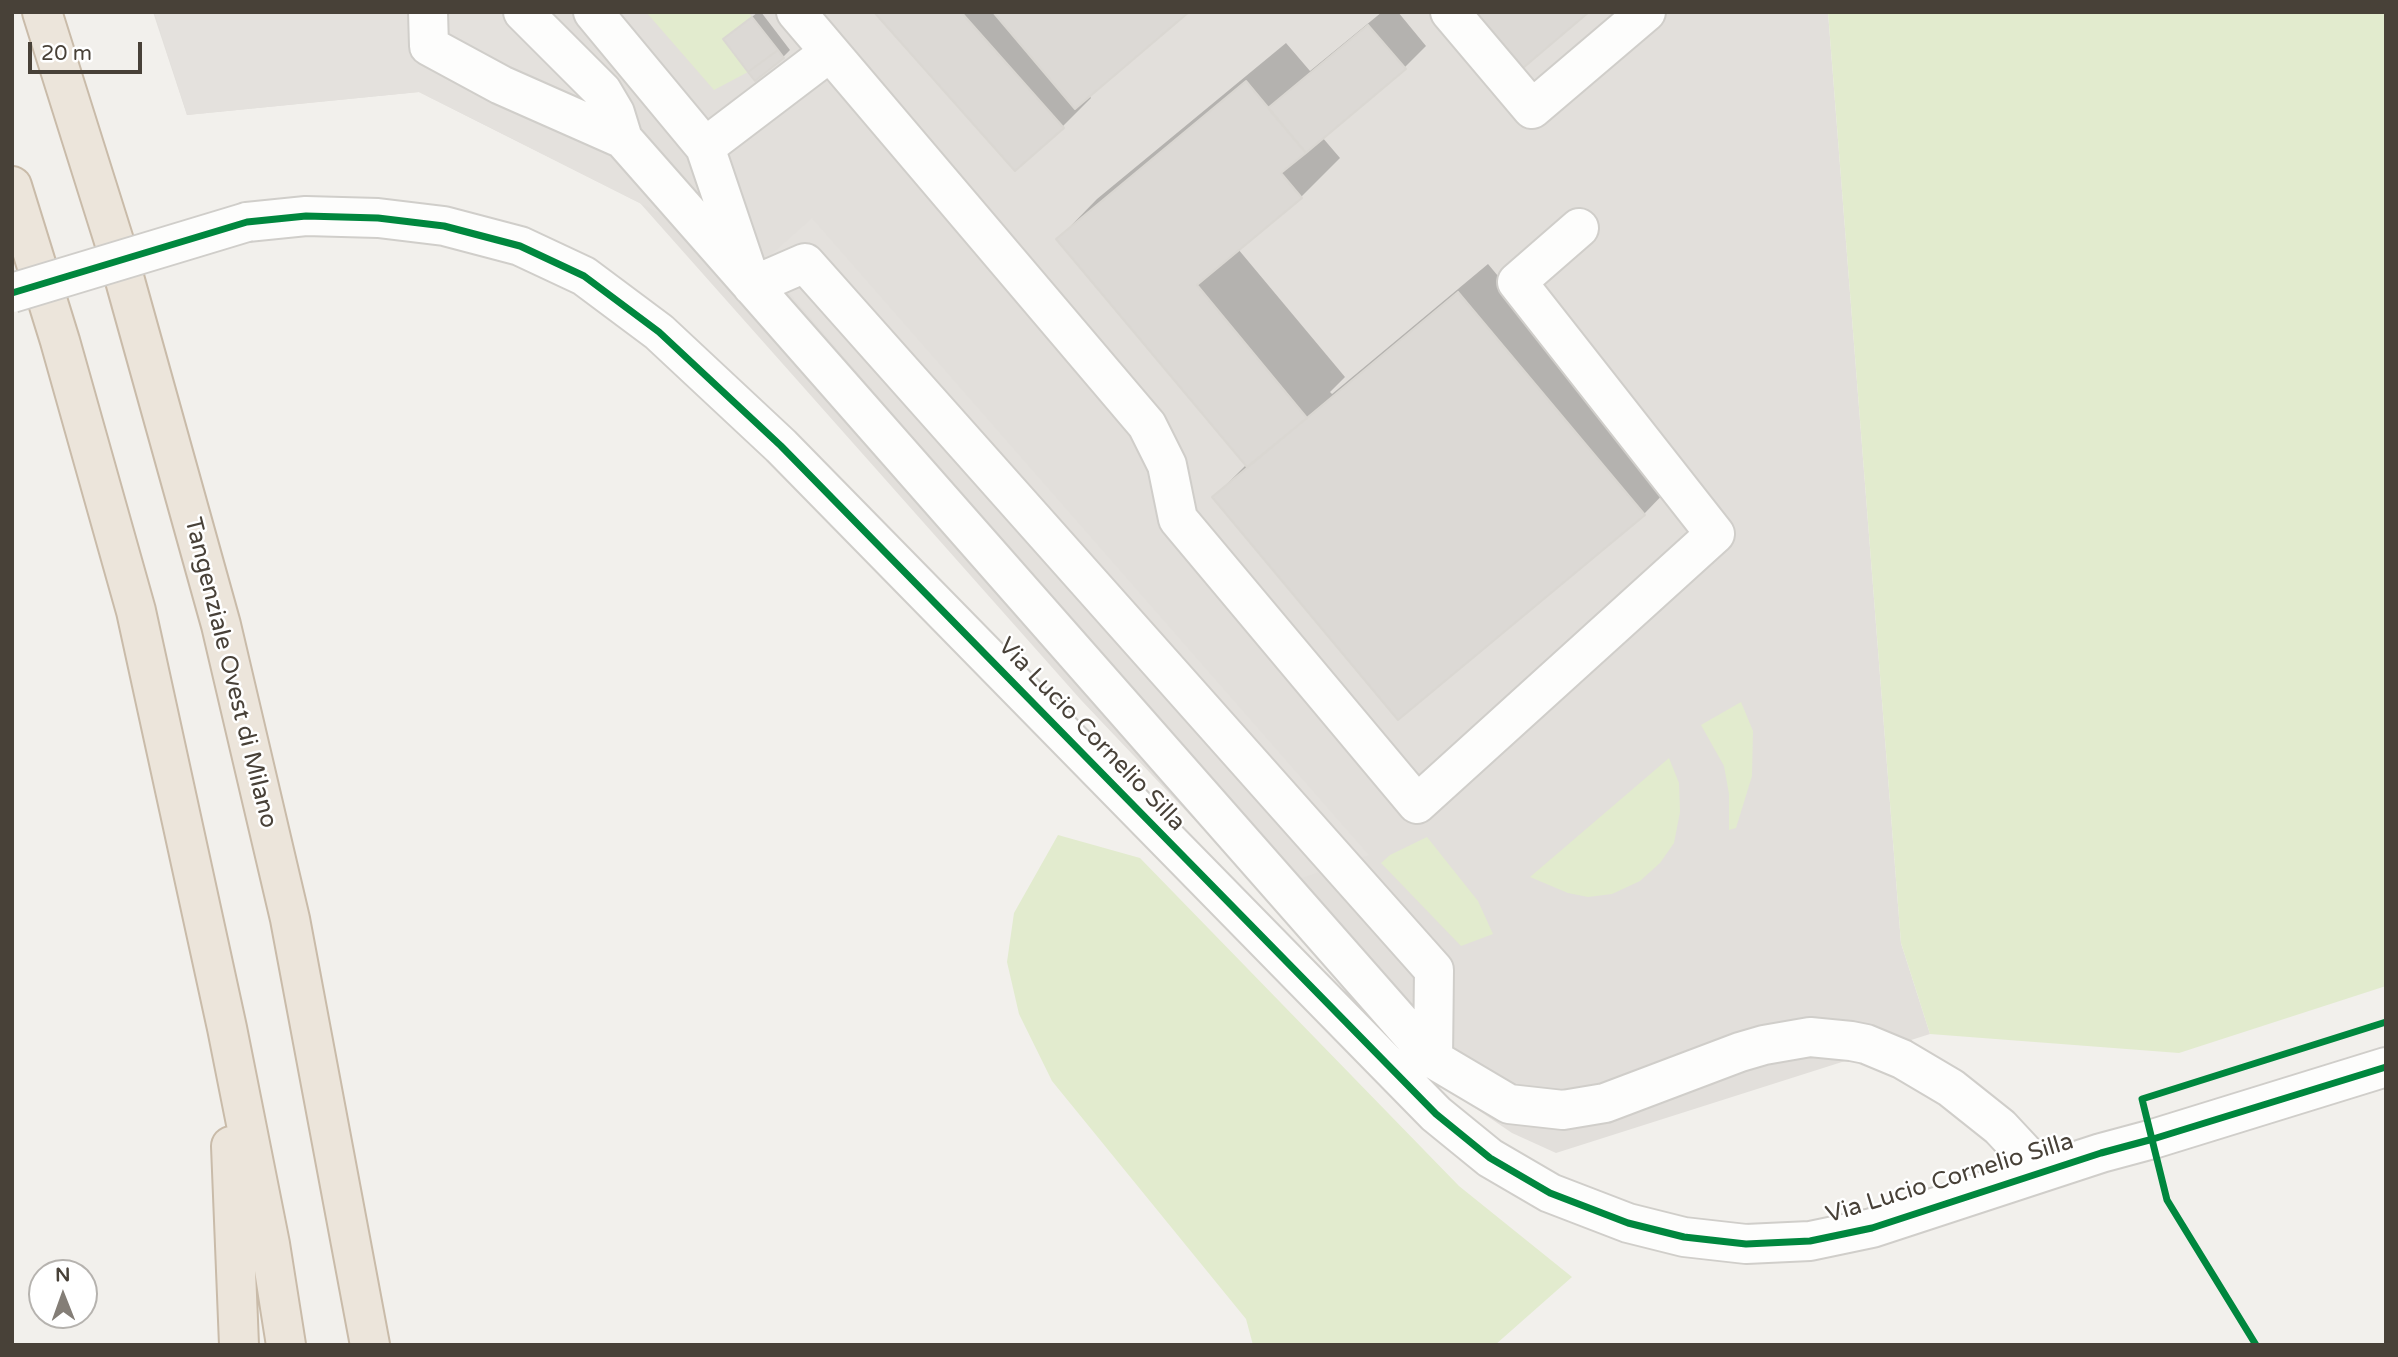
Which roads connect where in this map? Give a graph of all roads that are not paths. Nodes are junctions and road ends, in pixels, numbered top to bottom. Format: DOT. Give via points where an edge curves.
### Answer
graph roads {
  1 [pos="42,12"];
  2 [pos="428,12"];
  3 [pos="523,12"];
  4 [pos="593,12"];
  5 [pos="796,12"];
  6 [pos="1450,12"];
  7 [pos="1646,12"];
  8 [pos="830,52"];
  9 [pos="623,139"];
  10 [pos="705,147"];
  11 [pos="12,186"];
  12 [pos="1579,228"];
  13 [pos="752,286"];
  14 [pos="12,293"];
  15 [pos="227,1028"];
  16 [pos="1433,1059"];
  17 [pos="2386,1067"];
  18 [pos="2042,1172"];
  19 [pos="239,1345"];
  20 [pos="286,1345"];
  21 [pos="370,1345"];
  1 -- 21 [label="highway, Tangenziale Ovest di Milano" via="114,241 221,625 290,919"];
  2 -- 9 [label="street" via="429,46 501,85"];
  3 -- 9 [label="street" via="602,91"];
  4 -- 10 [label="street"];
  5 -- 8 [label="street"];
  6 -- 7 [label="street" via="1532,109"];
  8 -- 10 [label="street"];
  8 -- 12 [label="street" via="1147,425 1167,465 1178,519 1417,804 1715,534 1517,282"];
  9 -- 13 [label="street, Via Lucio Cornelio Silla"];
  10 -- 13 [label="street"];
  11 -- 15 [label="highway" via="136,611"];
  13 -- 16 [label="street, Via Lucio Cornelio Silla"];
  13 -- 16 [label="street" via="805,262 1434,970"];
  14 -- 18 [label="street, Via Lucio Cornelio Silla, bridge" via="247,222 306,216 444,226 520,246 584,276 649,324 781,446 1436,1114 1490,1158 1550,1193 1628,1223 1684,1237 1746,1244 1810,1241 1872,1228"];
  15 -- 19 [label="highway"];
  15 -- 20 [label="highway"];
  16 -- 18 [label="street, Via Lucio Cornelio Silla" via="1509,1104 1563,1110 1605,1103 1764,1045 1810,1037 1851,1041 1902,1059 1951,1088 2006,1133"];
  17 -- 18 [label="street, Via Lucio Cornelio Silla"];
}
